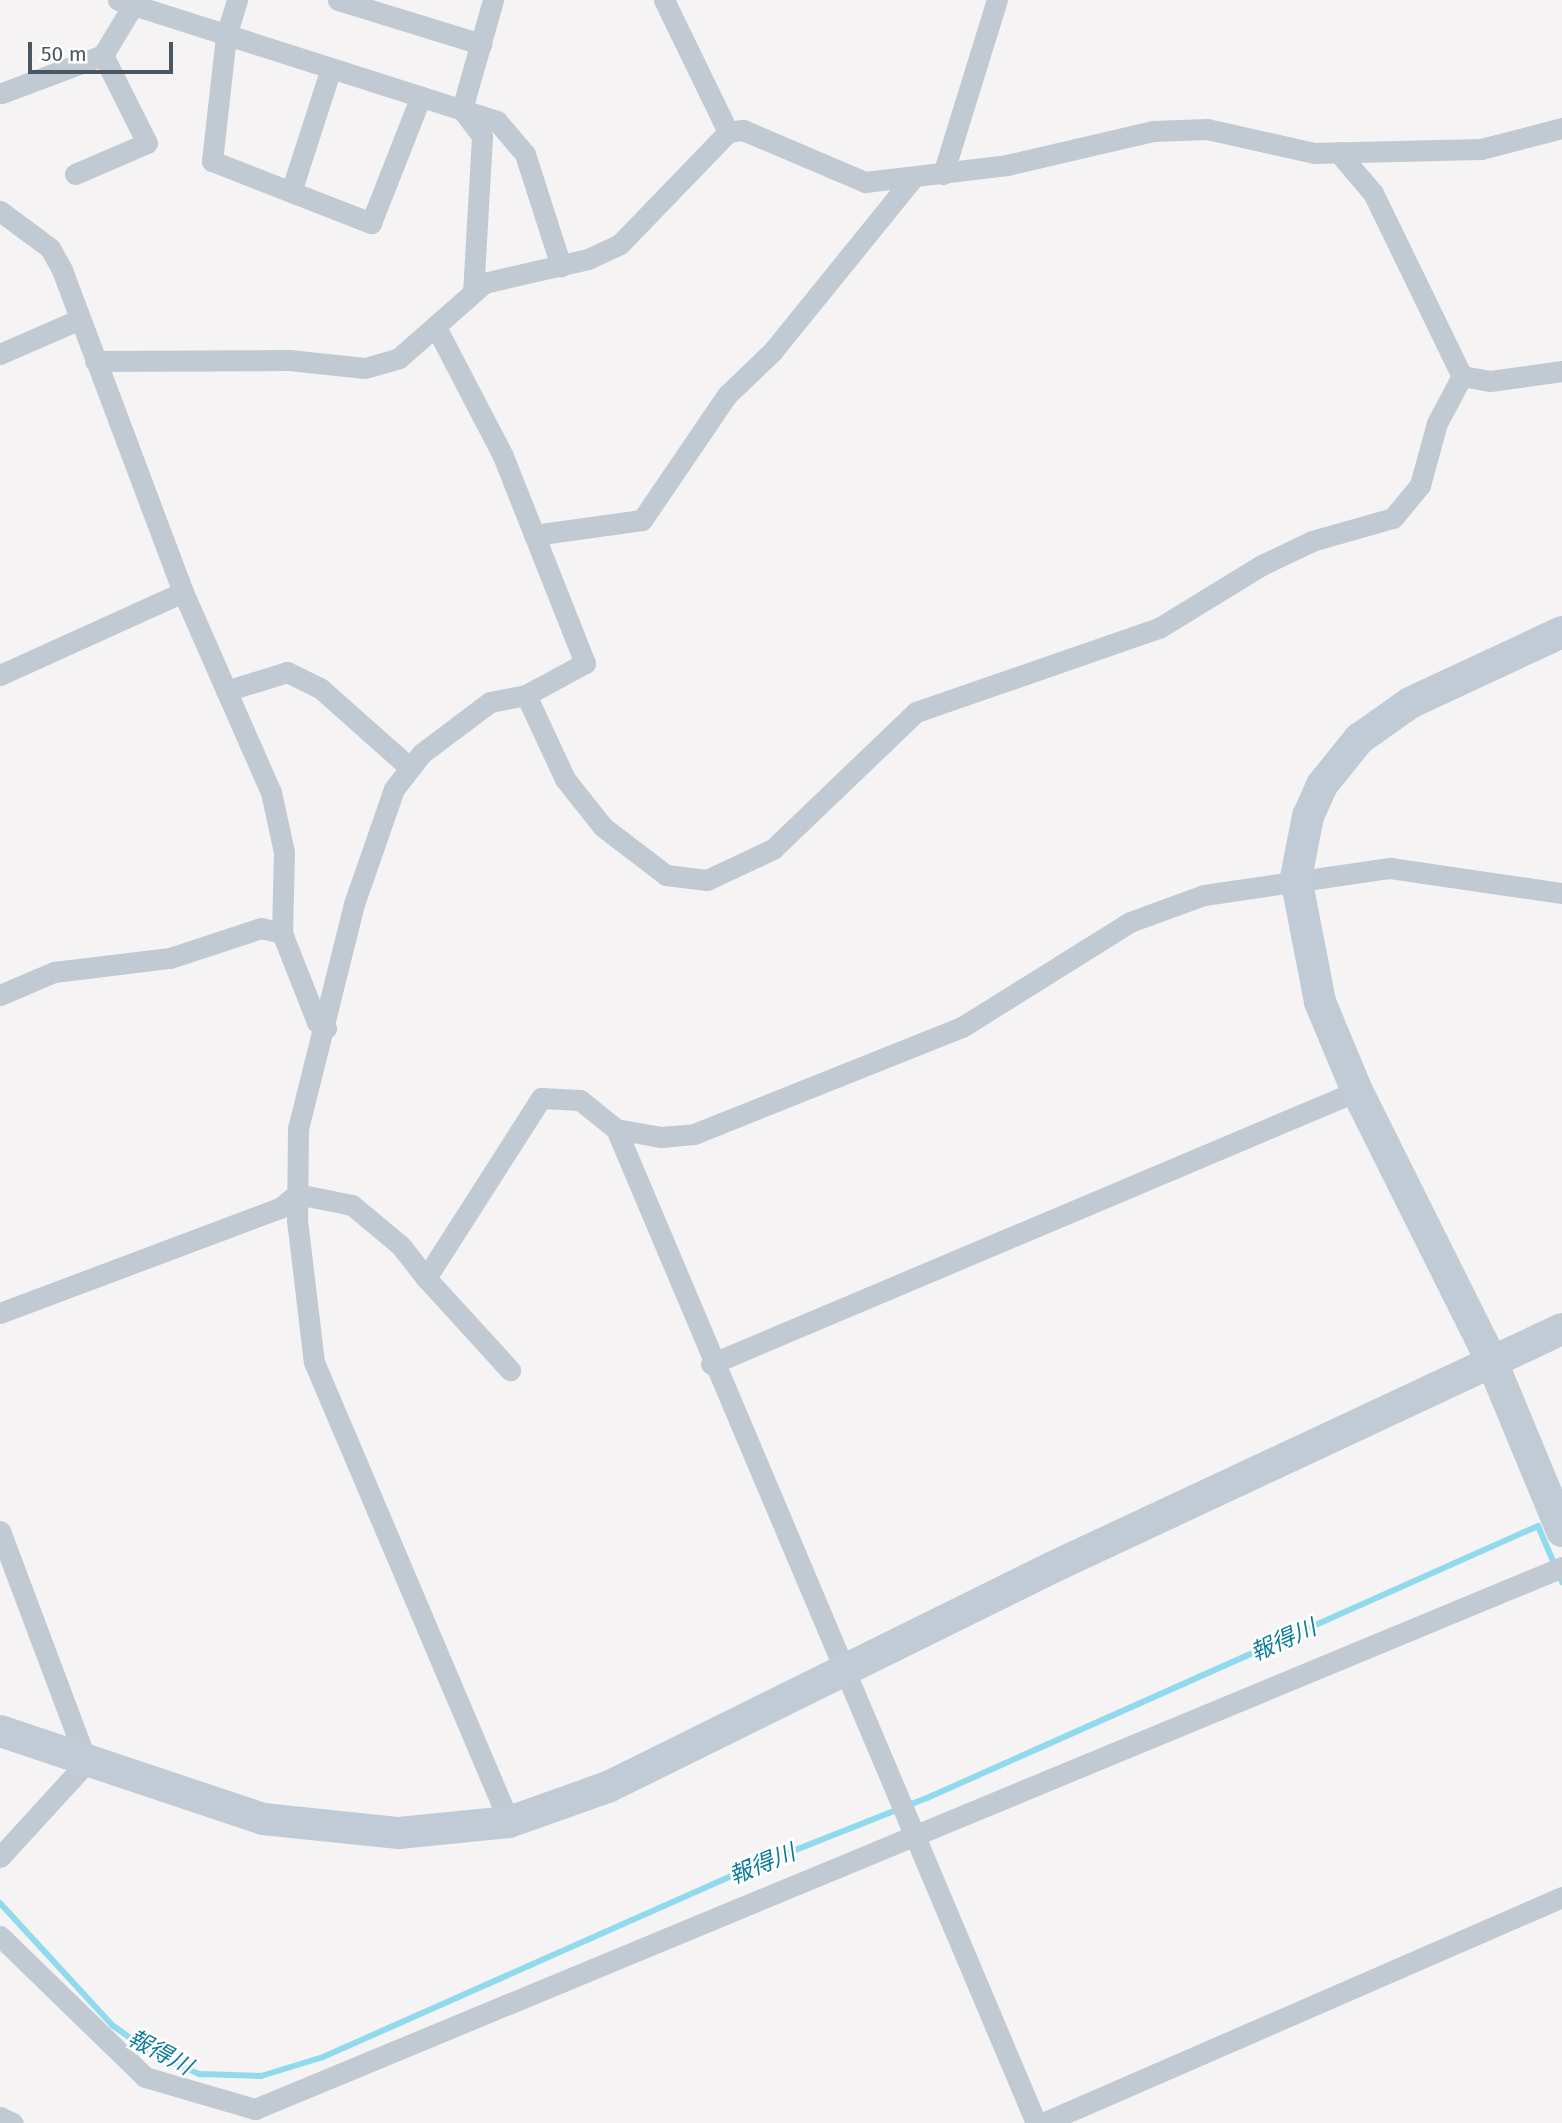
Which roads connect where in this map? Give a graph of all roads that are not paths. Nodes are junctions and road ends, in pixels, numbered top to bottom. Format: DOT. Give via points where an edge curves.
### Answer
graph roads {
  1 [pos="237,0"];
  2 [pos="338,0"];
  3 [pos="493,0"];
  4 [pos="664,0"];
  5 [pos="997,0"];
  6 [pos="125,4"];
  7 [pos="226,36"];
  8 [pos="481,44"];
  9 [pos="103,55"];
  10 [pos="331,68"];
  11 [pos="2,93"];
  12 [pos="421,96"];
  13 [pos="462,109"];
  14 [pos="1562,128"];
  15 [pos="727,132"];
  16 [pos="1339,152"];
  17 [pos="75,174"];
  18 [pos="943,174"];
  19 [pos="912,179"];
  20 [pos="291,192"];
  21 [pos="0,211"];
  22 [pos="561,266"];
  23 [pos="473,293"];
  24 [pos="80,319"];
  25 [pos="437,330"];
  26 [pos="0,355"];
  27 [pos="95,361"];
  28 [pos="1562,371"];
  29 [pos="1462,376"];
  30 [pos="534,535"];
  31 [pos="183,592"];
  32 [pos="1562,632"];
  33 [pos="0,675"];
  34 [pos="226,691"];
  35 [pos="526,695"];
  36 [pos="410,768"];
  37 [pos="1296,878"];
  38 [pos="1562,892"];
  39 [pos="282,933"];
  40 [pos="0,995"];
  41 [pos="326,1028"];
  42 [pos="1357,1091"];
  43 [pos="616,1129"];
  44 [pos="297,1194"];
  45 [pos="426,1278"];
  46 [pos="0,1313"];
  47 [pos="1562,1329"];
  48 [pos="1492,1363"];
  49 [pos="711,1364"];
  50 [pos="510,1370"];
  51 [pos="0,1531"];
  52 [pos="1562,1531"];
  53 [pos="1562,1566"];
  54 [pos="845,1675"];
  55 [pos="0,1731"];
  56 [pos="87,1762"];
  57 [pos="509,1822"];
  58 [pos="908,1827"];
  59 [pos="0,1857"];
  60 [pos="1562,1897"];
  61 [pos="0,1936"];
  62 [pos="258,2116"];
  63 [pos="0,2117"];
  64 [pos="13,2123"];
  65 [pos="1036,2123"];
  66 [pos="1042,2123"];
  1 -- 7 [label="street"];
  2 -- 8 [label="street"];
  3 -- 8 [label="street"];
  4 -- 15 [label="street"];
  5 -- 18 [label="street"];
  6 -- 7 [label="street"];
  6 -- 9 [label="street"];
  7 -- 10 [label="street"];
  7 -- 20 [label="street" via="212,161"];
  8 -- 13 [label="street"];
  9 -- 11 [label="street"];
  9 -- 17 [label="street" via="147,142"];
  10 -- 12 [label="street"];
  10 -- 20 [label="street"];
  12 -- 13 [label="street"];
  12 -- 20 [label="street" via="371,223"];
  13 -- 22 [label="street" via="513,132"];
  13 -- 23 [label="street" via="482,136"];
  14 -- 16 [label="street" via="1481,149"];
  15 -- 19 [label="street" via="743,130 850,180"];
  15 -- 22 [label="street" via="620,244"];
  16 -- 18 [label="street" via="1207,129 1153,131"];
  16 -- 29 [label="street" via="1378,203"];
  18 -- 19 [label="street"];
  19 -- 30 [label="street" via="772,352 720,404 642,520"];
  21 -- 24 [label="street" via="50,248"];
  22 -- 23 [label="street" via="504,276"];
  23 -- 25 [label="street"];
  24 -- 26 [label="street"];
  24 -- 27 [label="street"];
  25 -- 27 [label="street" via="399,358 365,368 275,360"];
  25 -- 30 [label="street" via="469,382"];
  27 -- 31 [label="street"];
  28 -- 29 [label="street" via="1490,381"];
  29 -- 35 [label="street" via="1437,423 1420,485 1393,517 1262,565 1159,628 916,712 773,849 707,880 666,875 603,827 565,779"];
  30 -- 35 [label="street" via="585,663"];
  31 -- 33 [label="street"];
  31 -- 34 [label="street"];
  32 -- 37 [label="street" via="1410,703 1359,739 1322,785 1308,816"];
  34 -- 36 [label="street" via="287,672 320,688"];
  34 -- 39 [label="street" via="271,792 284,852"];
  35 -- 36 [label="street" via="490,702"];
  36 -- 41 [label="street" via="394,789 354,904"];
  37 -- 38 [label="street" via="1390,868"];
  37 -- 42 [label="street" via="1320,1002"];
  37 -- 43 [label="street" via="1204,895 1130,922 962,1027 694,1134 661,1137"];
  39 -- 40 [label="street" via="261,928 170,958 54,972"];
  39 -- 41 [label="street" via="317,1022"];
  41 -- 44 [label="street" via="298,1129"];
  42 -- 48 [label="street"];
  42 -- 49 [label="street"];
  43 -- 45 [label="street" via="580,1100 541,1098"];
  43 -- 49 [label="street"];
  44 -- 45 [label="street" via="352,1205 401,1246"];
  44 -- 46 [label="street" via="280,1209"];
  44 -- 57 [label="street" via="314,1362"];
  45 -- 50 [label="street"];
  47 -- 48 [label="street"];
  48 -- 52 [label="street"];
  48 -- 54 [label="street" via="1051,1567"];
  49 -- 54 [label="street"];
  51 -- 56 [label="street"];
  53 -- 58 [label="street"];
  54 -- 57 [label="street" via="608,1787"];
  54 -- 58 [label="street"];
  55 -- 56 [label="street"];
  56 -- 57 [label="street" via="263,1819 336,1832 447,1832"];
  56 -- 59 [label="street"];
  58 -- 62 [label="street"];
  58 -- 65 [label="street"];
  60 -- 66 [label="street"];
  61 -- 62 [label="street" via="145,2077"];
  63 -- 64 [label="street"];
}
